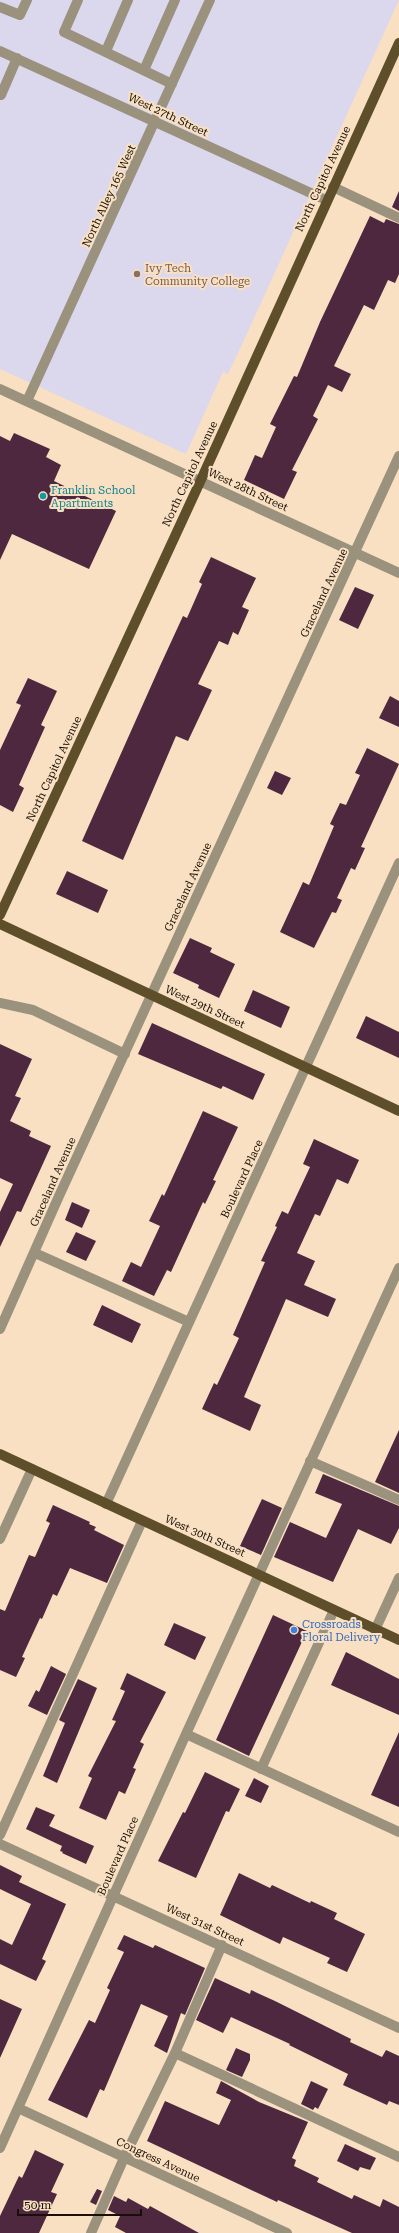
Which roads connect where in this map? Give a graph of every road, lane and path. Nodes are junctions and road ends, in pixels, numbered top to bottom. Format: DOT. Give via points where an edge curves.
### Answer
graph roads {
  1 [pos="27,0"];
  2 [pos="78,0"];
  3 [pos="128,0"];
  4 [pos="175,0"];
  5 [pos="210,0"];
  6 [pos="0,7"];
  7 [pos="399,43"];
  8 [pos="0,51"];
  9 [pos="106,51"];
  10 [pos="17,58"];
  11 [pos="144,70"];
  12 [pos="172,84"];
  13 [pos="1,95"];
  14 [pos="156,122"];
  15 [pos="332,187"];
  16 [pos="326,200"];
  17 [pos="399,218"];
  18 [pos="0,389"];
  19 [pos="28,402"];
  20 [pos="399,456"];
  21 [pos="200,482"];
  22 [pos="355,553"];
  23 [pos="399,573"];
  24 [pos="399,863"];
  25 [pos="0,915"];
  26 [pos="0,924"];
  27 [pos="152,996"];
  28 [pos="0,1003"];
  29 [pos="125,1054"];
  30 [pos="306,1066"];
  31 [pos="399,1111"];
  32 [pos="35,1253"];
  33 [pos="399,1268"];
  34 [pos="189,1322"];
  35 [pos="0,1329"];
  36 [pos="0,1454"];
  37 [pos="310,1461"];
  38 [pos="32,1469"];
  39 [pos="399,1500"];
  40 [pos="106,1504"];
  41 [pos="142,1521"];
  42 [pos="0,1539"];
  43 [pos="259,1574"];
  44 [pos="399,1578"];
  45 [pos="334,1610"];
  46 [pos="375,1630"];
  47 [pos="399,1640"];
  48 [pos="186,1734"];
  49 [pos="261,1769"];
  50 [pos="399,1832"];
  51 [pos="0,1835"];
  52 [pos="0,1844"];
  53 [pos="113,1896"];
  54 [pos="222,1946"];
  55 [pos="399,2028"];
  56 [pos="175,2054"];
  57 [pos="18,2108"];
  58 [pos="0,2148"];
  59 [pos="399,2157"];
  60 [pos="124,2158"];
  61 [pos="91,2233"];
  62 [pos="287,2233"];
  1 -- 6 [label="street" via="20,15"];
  2 -- 9 [label="street" via="64,32"];
  3 -- 9 [label="street"];
  4 -- 11 [label="street"];
  5 -- 12 [label="street, North Alley 165 West"];
  7 -- 15 [label="main road, North Capitol Avenue"];
  8 -- 10 [label="street, West 27th Street"];
  9 -- 11 [label="street"];
  10 -- 13 [label="street"];
  10 -- 14 [label="street, West 27th Street"];
  11 -- 12 [label="street"];
  12 -- 14 [label="street, North Alley 165 West"];
  14 -- 16 [label="street, West 27th Street"];
  14 -- 19 [label="street, North Alley 165 West"];
  15 -- 16 [label="main road, North Capitol Avenue"];
  15 -- 17 [label="street"];
  16 -- 21 [label="main road, North Capitol Avenue"];
  18 -- 19 [label="street, West 28th Street"];
  19 -- 21 [label="street, West 28th Street"];
  20 -- 22 [label="street, Graceland Avenue"];
  21 -- 22 [label="street, West 28th Street"];
  21 -- 25 [label="main road, North Capitol Avenue"];
  22 -- 23 [label="street, West 28th Street"];
  22 -- 27 [label="street, Graceland Avenue"];
  24 -- 30 [label="street, Boulevard Place"];
  26 -- 27 [label="main road, West 29th Street"];
  27 -- 29 [label="street, Graceland Avenue"];
  27 -- 30 [label="main road, West 29th Street"];
  28 -- 29 [label="street" via="39,1013"];
  29 -- 32 [label="street, Graceland Avenue"];
  30 -- 31 [label="main road, West 29th Street"];
  30 -- 34 [label="street, Boulevard Place"];
  32 -- 34 [label="street"];
  32 -- 35 [label="street, Graceland Avenue"];
  33 -- 37 [label="street, Boulevard Place"];
  34 -- 40 [label="street, Boulevard Place"];
  36 -- 38 [label="main road, West 30th Street"];
  37 -- 39 [label="street"];
  37 -- 43 [label="street, Boulevard Place"];
  38 -- 40 [label="main road, West 30th Street"];
  38 -- 42 [label="street"];
  40 -- 41 [label="main road, West 30th Street"];
  41 -- 43 [label="main road, West 30th Street"];
  41 -- 51 [label="street"];
  43 -- 45 [label="main road, West 30th Street"];
  43 -- 48 [label="street, Boulevard Place"];
  44 -- 46 [label="street"];
  45 -- 46 [label="main road, West 30th Street"];
  45 -- 49 [label="street"];
  46 -- 47 [label="main road, West 30th Street"];
  48 -- 49 [label="street"];
  48 -- 53 [label="street, Boulevard Place"];
  49 -- 50 [label="street"];
  52 -- 53 [label="street, West 31st Street"];
  53 -- 54 [label="street, West 31st Street"];
  53 -- 57 [label="street, Boulevard Place"];
  54 -- 55 [label="street, West 31st Street"];
  54 -- 56 [label="street"];
  56 -- 59 [label="street"];
  56 -- 60 [label="street"];
  57 -- 58 [label="street, Boulevard Place"];
  57 -- 60 [label="street, Congress Avenue"];
  60 -- 61 [label="street"];
  60 -- 62 [label="street, Congress Avenue"];
}
